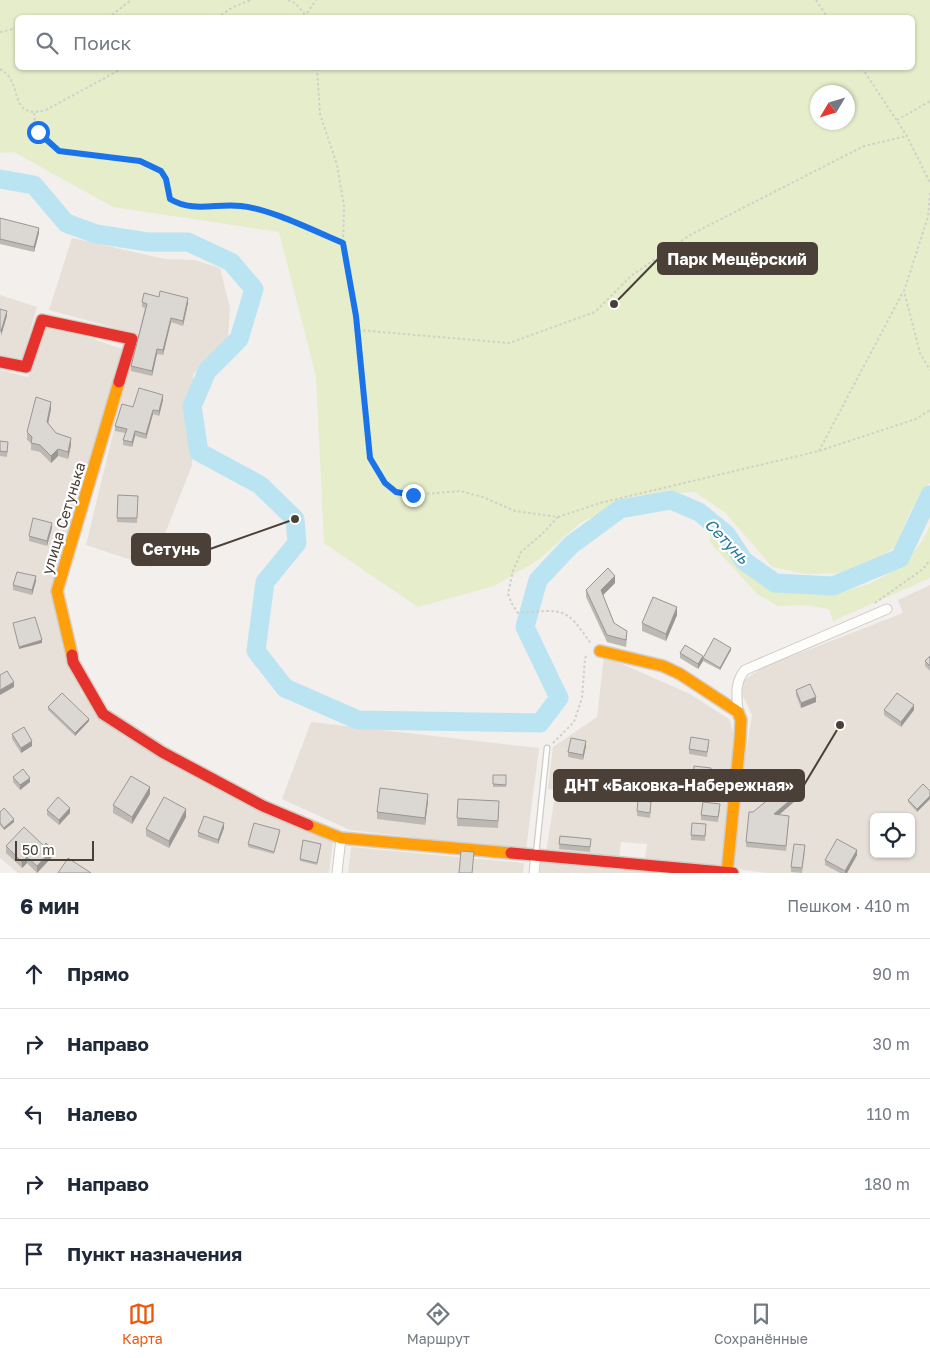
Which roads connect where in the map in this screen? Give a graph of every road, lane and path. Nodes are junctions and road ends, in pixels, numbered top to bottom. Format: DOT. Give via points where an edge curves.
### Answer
graph roads {
  1 [pos="131,0"];
  2 [pos="251,0"];
  3 [pos="288,0"];
  4 [pos="316,0"];
  5 [pos="816,0"];
  6 [pos="307,13"];
  7 [pos="112,15"];
  8 [pos="221,15"];
  9 [pos="826,15"];
  10 [pos="15,29"];
  11 [pos="0,32"];
  12 [pos="0,69"];
  13 [pos="118,70"];
  14 [pos="317,70"];
  15 [pos="863,70"];
  16 [pos="930,101"];
  17 [pos="34,113"];
  18 [pos="898,120"];
  19 [pos="907,136"];
  20 [pos="930,183"];
  21 [pos="930,193"];
  22 [pos="343,243"];
  23 [pos="904,291"];
  24 [pos="358,330"];
  25 [pos="0,362"];
  26 [pos="930,370"];
  27 [pos="930,410"];
  28 [pos="819,451"];
  29 [pos="558,517"];
  30 [pos="930,560"];
  31 [pos="872,605"];
  32 [pos="887,609"];
  33 [pos="597,649"];
  34 [pos="738,712"];
  35 [pos="547,748"];
  36 [pos="341,838"];
  37 [pos="536,855"];
  38 [pos="337,873"];
  39 [pos="534,873"];
  40 [pos="726,873"];
  1 -- 7 [label="path"];
  2 -- 8 [label="path"];
  3 -- 6 [label="path"];
  4 -- 6 [label="path"];
  5 -- 9 [label="path"];
  10 -- 11 [label="path"];
  12 -- 17 [label="path" via="10,76 17,101"];
  13 -- 17 [label="path" via="46,110"];
  14 -- 22 [label="path" via="320,114 337,165 344,206"];
  15 -- 18 [label="path"];
  16 -- 18 [label="path"];
  17 -- 22 [label="path" via="38,132 59,151 140,161 161,171 170,199 179,205 191,208 241,206"];
  18 -- 19 [label="path"];
  19 -- 20 [label="path"];
  19 -- 24 [label="path" via="864,146 690,235 631,276 595,312 509,343"];
  21 -- 23 [label="path" via="928,217"];
  22 -- 24 [label="path"];
  23 -- 26 [label="path" via="920,353"];
  23 -- 28 [label="path"];
  24 -- 29 [label="path" via="370,458 385,483 396,492 413,495 460,491 515,511"];
  25 -- 36 [label="street, улица Сетунька" via="26,367 42,320 132,338 57,591 73,662 103,714 162,752 263,806"];
  27 -- 28 [label="path" via="916,418"];
  28 -- 29 [label="path" via="600,503"];
  29 -- 33 [label="path" via="521,552 508,594 518,613 561,610 572,617"];
  30 -- 31 [label="path" via="924,569"];
  32 -- 34 [label="street" via="745,670 736,686"];
  33 -- 34 [label="street" via="663,666"];
  33 -- 35 [label="path" via="585,658 582,698 574,722"];
  34 -- 40 [label="street" via="740,740"];
  35 -- 37 [label="lane"];
  36 -- 37 [label="street"];
  36 -- 38 [label="street"];
  37 -- 39 [label="street"];
  37 -- 40 [label="street"];
}
